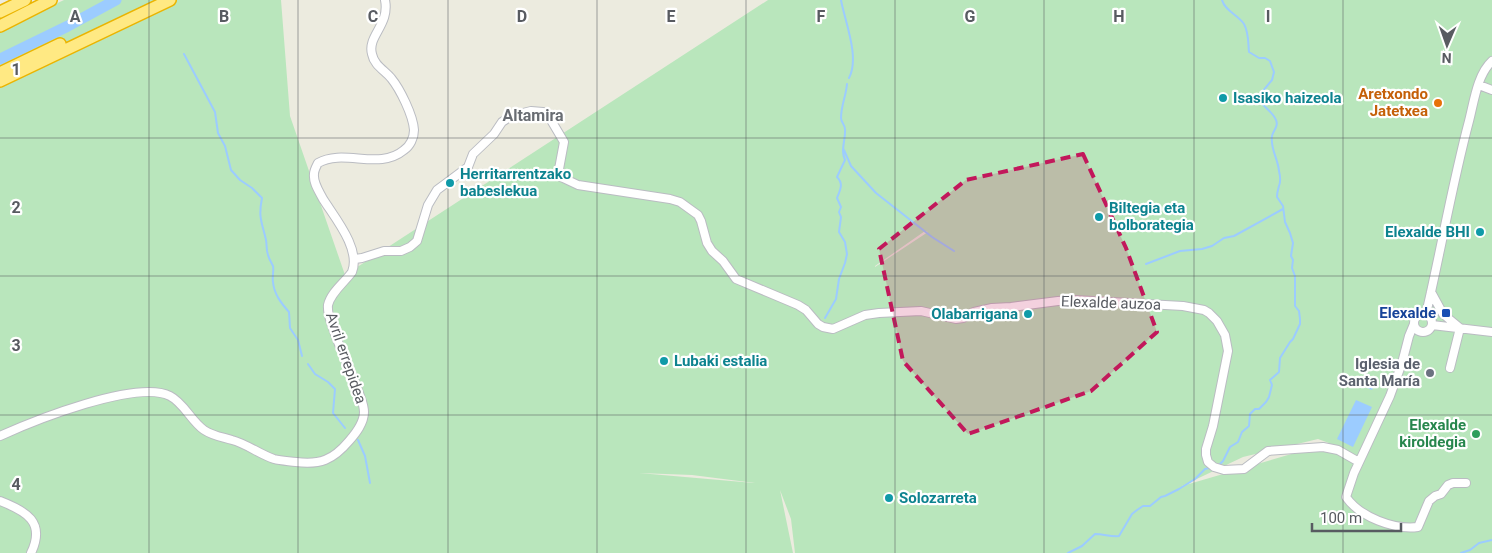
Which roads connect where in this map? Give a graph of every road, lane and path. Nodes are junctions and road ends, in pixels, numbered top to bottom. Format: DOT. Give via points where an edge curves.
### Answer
graph roads {
  1 [pos="25,0"];
  2 [pos="51,0"];
  3 [pos="154,0"];
  4 [pos="170,0"];
  5 [pos="385,0"];
  6 [pos="0,12"];
  7 [pos="0,26"];
  8 [pos="1492,61"];
  9 [pos="0,72"];
  10 [pos="0,81"];
  11 [pos="1478,85"];
  12 [pos="1492,90"];
  13 [pos="355,259"];
  14 [pos="1431,292"];
  15 [pos="1443,314"];
  16 [pos="1430,319"];
  17 [pos="1414,324"];
  18 [pos="1460,328"];
  19 [pos="1492,332"];
  20 [pos="1450,368"];
  21 [pos="0,436"];
  22 [pos="1359,462"];
  23 [pos="1466,483"];
  24 [pos="0,501"];
  25 [pos="31,553"];
  1 -- 6 [label="highway"];
  2 -- 7 [label="highway"];
  3 -- 9 [label="highway"];
  4 -- 10 [label="highway"];
  5 -- 13 [label="street" via="385,17 372,44 372,55 405,102 413,127 412,139 395,156 375,160 330,158 318,163 314,174 316,186 349,241"];
  8 -- 11 [label="street"];
  11 -- 12 [label="street"];
  11 -- 14 [label="street"];
  13 -- 21 [label="street, Avril errepidea" via="352,272 331,298 328,316 356,384 364,413 358,430 326,460 307,463 275,459 247,445 211,434 175,400 160,392 130,394 75,406"];
  13 -- 22 [label="street, Elexalde auzoa" via="410,247 417,241 428,205 437,190 468,167 474,154 502,122 531,111 543,112 564,142 560,177 578,185 680,202 698,215 707,243 736,279 798,305 823,327 834,329 865,315 879,313 921,311 956,319 992,308 1058,300 1183,306 1204,310 1225,335 1228,351 1206,449 1208,462 1214,467 1233,470 1244,468 1268,451 1330,447"];
  14 -- 15 [label="street"];
  14 -- 16 [label="street"];
  15 -- 16 [label="street"];
  15 -- 18 [label="street"];
  16 -- 17 [label="street" via="1417,316"];
  16 -- 17 [label="street" via="1429,330 1421,333"];
  16 -- 18 [label="street"];
  17 -- 22 [label="street" via="1390,396"];
  18 -- 19 [label="street"];
  18 -- 20 [label="street"];
  22 -- 23 [label="street" via="1346,497 1350,503 1368,517 1406,527 1418,527 1429,502 1448,485"];
  24 -- 25 [label="street" via="25,512 33,521 36,536"];
}
